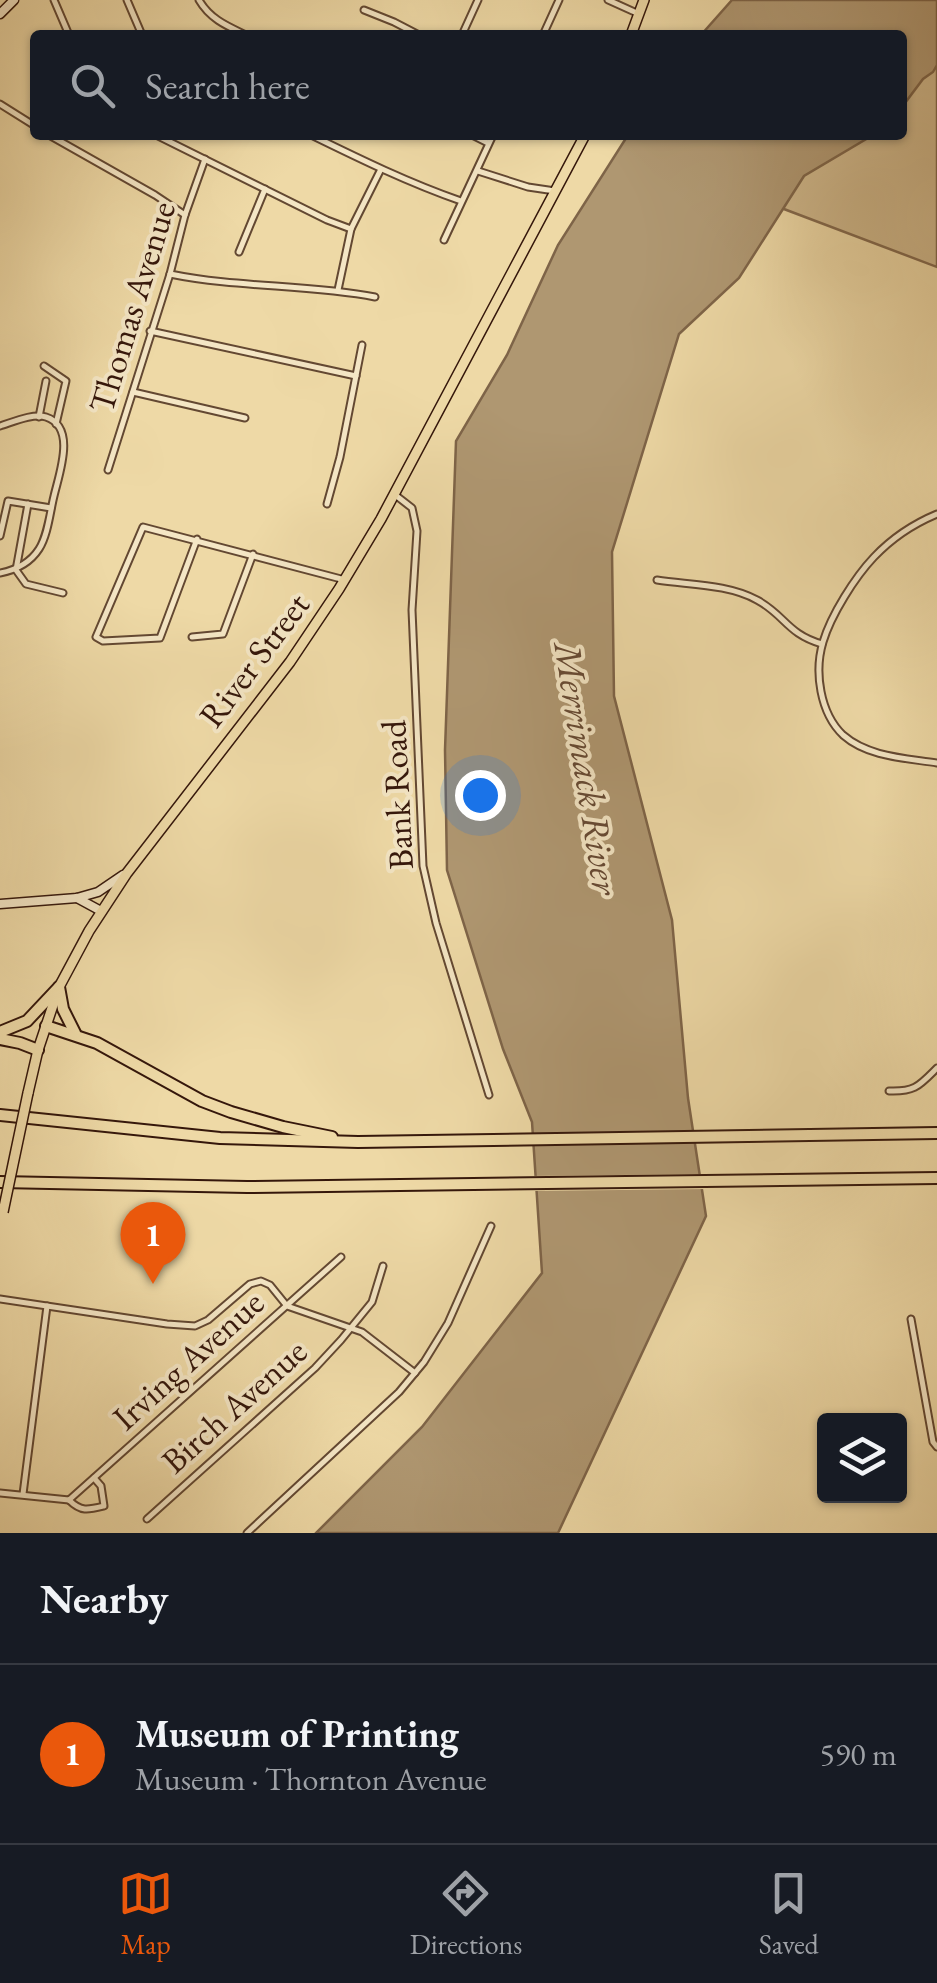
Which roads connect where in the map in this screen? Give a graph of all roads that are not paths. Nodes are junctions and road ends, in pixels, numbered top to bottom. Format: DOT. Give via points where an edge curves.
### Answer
graph roads {
  1 [pos="14,0"];
  2 [pos="54,0"];
  3 [pos="127,0"];
  4 [pos="199,0"];
  5 [pos="478,0"];
  6 [pos="559,0"];
  7 [pos="608,0"];
  8 [pos="644,0"];
  9 [pos="364,10"];
  10 [pos="0,14"];
  11 [pos="640,14"];
  12 [pos="226,25"];
  13 [pos="67,30"];
  14 [pos="140,30"];
  15 [pos="224,30"];
  16 [pos="236,30"];
  17 [pos="409,30"];
  18 [pos="464,30"];
  19 [pos="545,30"];
  20 [pos="633,30"];
  21 [pos="0,104"];
  22 [pos="30,123"];
  23 [pos="58,140"];
  24 [pos="175,140"];
  25 [pos="321,140"];
  26 [pos="483,140"];
  27 [pos="582,140"];
  28 [pos="488,142"];
  29 [pos="205,159"];
  30 [pos="381,170"];
  31 [pos="478,171"];
  32 [pos="266,189"];
  33 [pos="554,191"];
  34 [pos="461,201"];
  35 [pos="185,215"];
  36 [pos="351,229"];
  37 [pos="444,240"];
  38 [pos="239,252"];
  39 [pos="170,274"];
  40 [pos="338,290"];
  41 [pos="376,297"];
  42 [pos="150,332"];
  43 [pos="362,346"];
  44 [pos="44,366"];
  45 [pos="356,376"];
  46 [pos="46,381"];
  47 [pos="134,392"];
  48 [pos="39,417"];
  49 [pos="245,418"];
  50 [pos="56,424"];
  51 [pos="0,426"];
  52 [pos="108,470"];
  53 [pos="394,494"];
  54 [pos="28,504"];
  55 [pos="327,504"];
  56 [pos="51,508"];
  57 [pos="937,514"];
  58 [pos="0,536"];
  59 [pos="197,540"];
  60 [pos="253,554"];
  61 [pos="16,570"];
  62 [pos="0,573"];
  63 [pos="345,580"];
  64 [pos="656,580"];
  65 [pos="63,593"];
  66 [pos="192,637"];
  67 [pos="822,644"];
  68 [pos="937,764"];
  69 [pos="128,874"];
  70 [pos="77,898"];
  71 [pos="0,904"];
  72 [pos="101,911"];
  73 [pos="59,988"];
  74 [pos="46,1026"];
  75 [pos="75,1034"];
  76 [pos="0,1036"];
  77 [pos="38,1050"];
  78 [pos="937,1068"];
  79 [pos="890,1092"];
  80 [pos="489,1095"];
  81 [pos="0,1116"];
  82 [pos="937,1134"];
  83 [pos="358,1142"];
  84 [pos="937,1178"];
  85 [pos="0,1182"];
  86 [pos="0,1224"];
  87 [pos="491,1226"];
  88 [pos="341,1257"];
  89 [pos="383,1266"];
  90 [pos="0,1299"];
  91 [pos="47,1306"];
  92 [pos="287,1306"];
  93 [pos="911,1319"];
  94 [pos="352,1327"];
  95 [pos="415,1373"];
  96 [pos="937,1447"];
  97 [pos="94,1478"];
  98 [pos="0,1493"];
  99 [pos="23,1494"];
  100 [pos="69,1500"];
  101 [pos="146,1519"];
  102 [pos="247,1533"];
  1 -- 10 [label="main road"];
  2 -- 13 [label="street"];
  3 -- 14 [label="street"];
  4 -- 12 [label="street"];
  5 -- 18 [label="street"];
  6 -- 19 [label="street"];
  7 -- 11 [label="street"];
  8 -- 11 [label="main road"];
  9 -- 17 [label="street"];
  11 -- 20 [label="main road"];
  12 -- 15 [label="street"];
  12 -- 16 [label="street"];
  21 -- 22 [label="street"];
  23 -- 35 [label="street"];
  24 -- 29 [label="street"];
  25 -- 30 [label="street"];
  26 -- 28 [label="street"];
  27 -- 33 [label="main road, River Street"];
  28 -- 31 [label="street"];
  29 -- 32 [label="street"];
  29 -- 35 [label="street, Thomas Avenue"];
  30 -- 34 [label="street"];
  30 -- 36 [label="street"];
  31 -- 33 [label="street"];
  31 -- 34 [label="street"];
  32 -- 36 [label="street"];
  32 -- 38 [label="street"];
  33 -- 53 [label="main road, River Street"];
  34 -- 37 [label="street"];
  35 -- 39 [label="street, Thomas Avenue"];
  36 -- 40 [label="street"];
  39 -- 40 [label="street"];
  39 -- 42 [label="street, Thomas Avenue"];
  40 -- 41 [label="street"];
  42 -- 45 [label="street"];
  42 -- 47 [label="street, Thomas Avenue"];
  43 -- 45 [label="street"];
  44 -- 50 [label="street" via="66,381"];
  45 -- 55 [label="street"];
  46 -- 48 [label="street"];
  47 -- 49 [label="street"];
  47 -- 52 [label="street, Thomas Avenue"];
  48 -- 50 [label="street"];
  48 -- 51 [label="street"];
  50 -- 56 [label="street" via="64,450"];
  53 -- 63 [label="main road, River Street"];
  53 -- 80 [label="street, Bank Road" via="412,508 417,531 412,610 422,866"];
  54 -- 56 [label="street"];
  54 -- 58 [label="street" via="8,501"];
  54 -- 61 [label="street"];
  56 -- 61 [label="street" via="40,547"];
  57 -- 67 [label="street" via="873,558"];
  59 -- 59 [label="street" via="160,638 96,637 142,526"];
  59 -- 60 [label="street"];
  60 -- 63 [label="street"];
  60 -- 66 [label="street" via="223,634"];
  61 -- 62 [label="street"];
  61 -- 65 [label="street" via="26,584"];
  63 -- 69 [label="main road, River Street"];
  64 -- 67 [label="street" via="738,591 803,638"];
  67 -- 68 [label="street" via="822,700 846,737 863,748"];
  69 -- 70 [label="main road"];
  69 -- 72 [label="main road, River Street"];
  70 -- 71 [label="main road"];
  70 -- 72 [label="main road"];
  72 -- 73 [label="main road, River Street"];
  73 -- 74 [label="main road, River Street"];
  73 -- 75 [label="highway"];
  73 -- 76 [label="highway" via="27,1021"];
  74 -- 75 [label="highway"];
  74 -- 77 [label="main road, River Street"];
  75 -- 83 [label="highway" via="202,1101 283,1128"];
  76 -- 77 [label="highway"];
  77 -- 86 [label="main road, River Street, bridge"];
  78 -- 79 [label="street" via="910,1092"];
  81 -- 83 [label="highway" via="220,1138"];
  82 -- 83 [label="highway"];
  84 -- 85 [label="highway" via="176,1187"];
  87 -- 95 [label="street" via="448,1324"];
  88 -- 92 [label="street, Irving Avenue"];
  89 -- 94 [label="street, Birch Avenue" via="372,1302"];
  90 -- 91 [label="street"];
  91 -- 92 [label="street" via="195,1326 261,1282"];
  91 -- 99 [label="street"];
  92 -- 94 [label="street"];
  92 -- 97 [label="street, Irving Avenue"];
  93 -- 96 [label="street"];
  94 -- 95 [label="street"];
  94 -- 101 [label="street, Birch Avenue"];
  95 -- 102 [label="street"];
  97 -- 100 [label="street, Irving Avenue"];
  97 -- 100 [label="street" via="104,1506 87,1510"];
  98 -- 99 [label="street"];
  99 -- 100 [label="street"];
}
